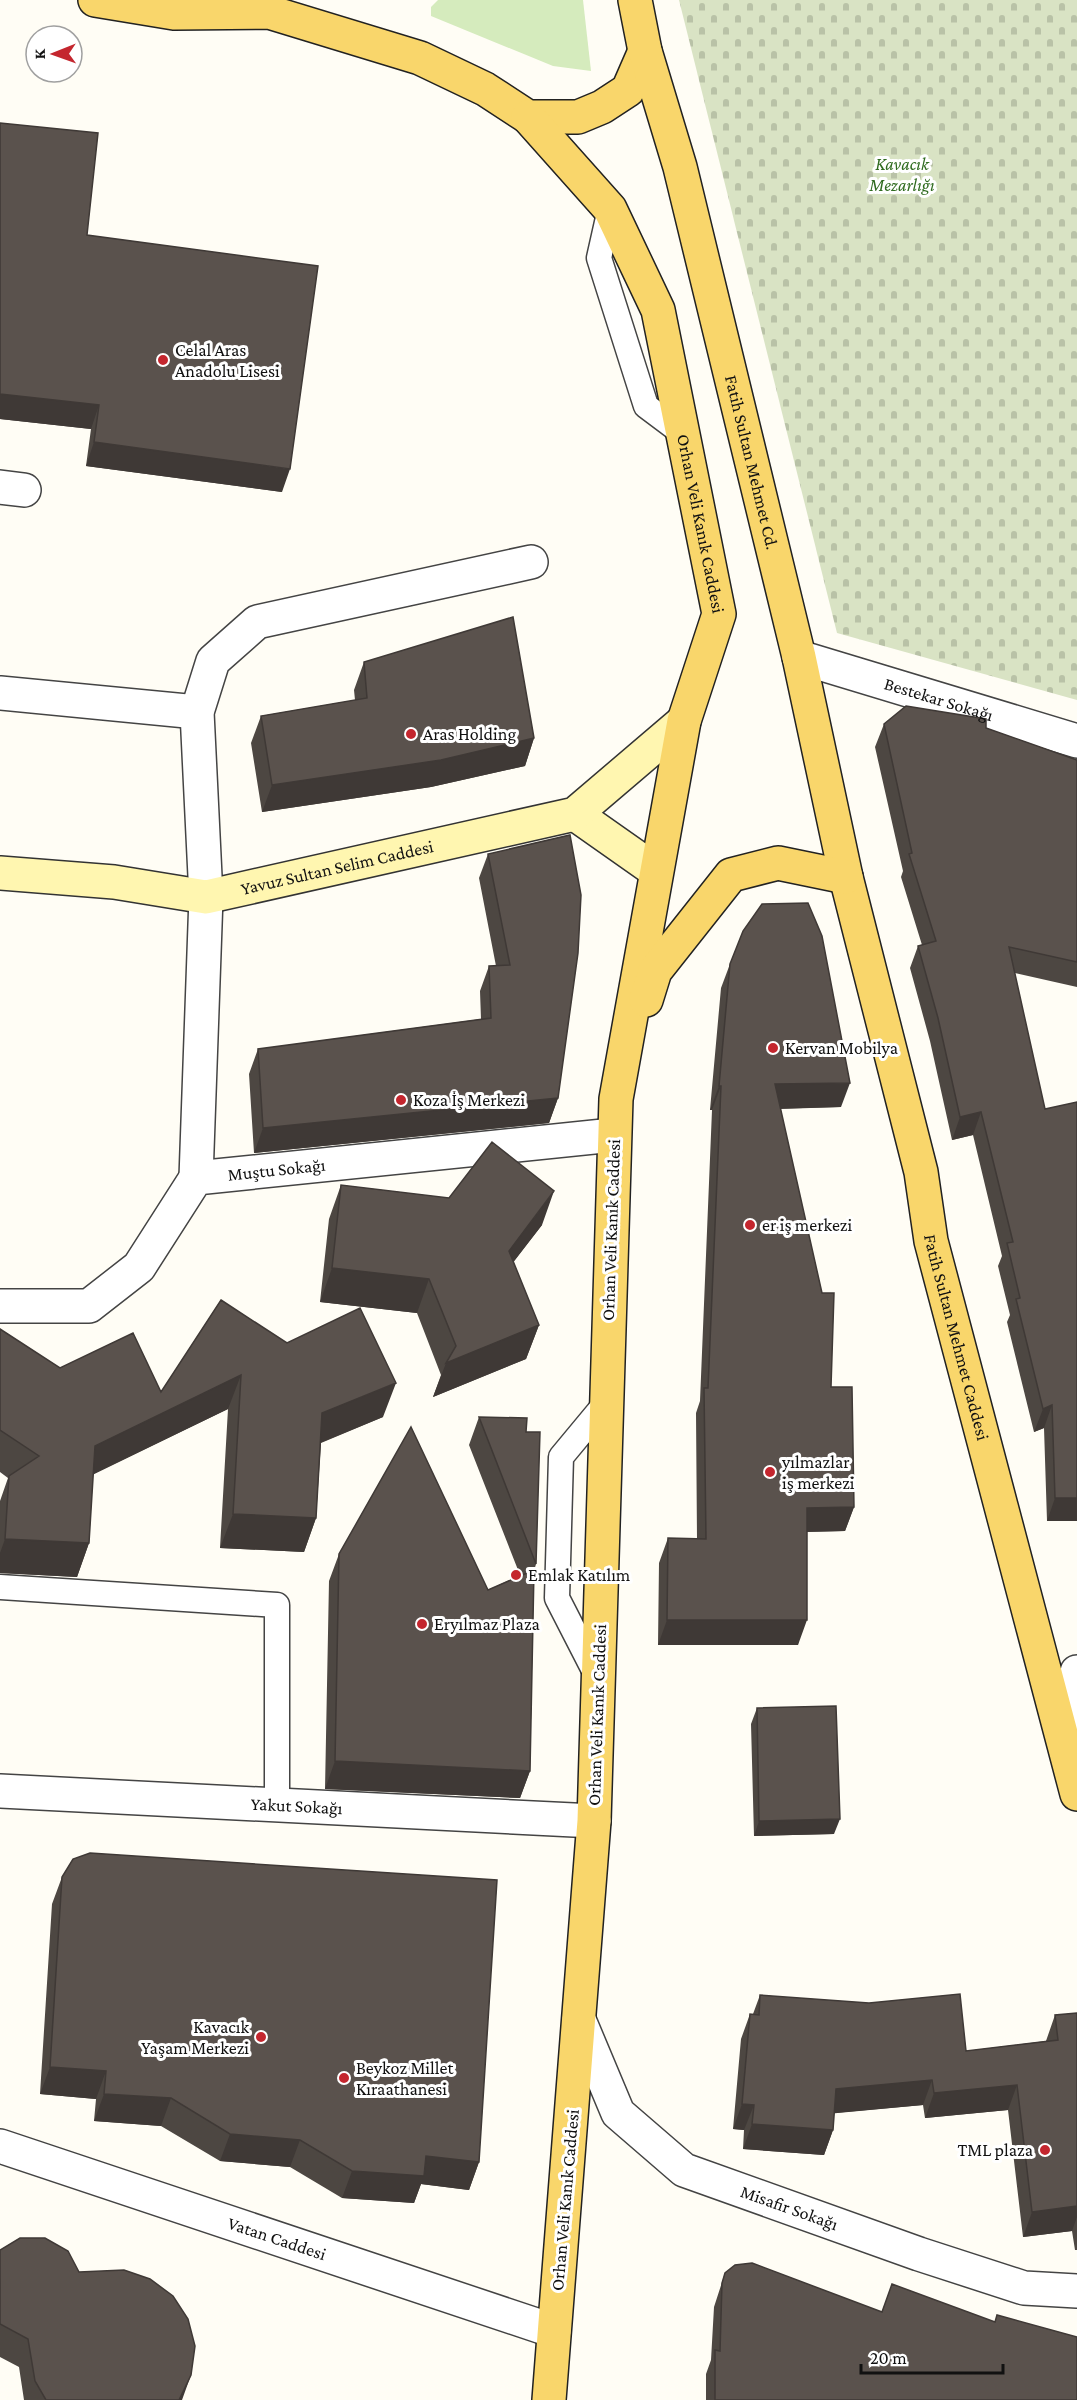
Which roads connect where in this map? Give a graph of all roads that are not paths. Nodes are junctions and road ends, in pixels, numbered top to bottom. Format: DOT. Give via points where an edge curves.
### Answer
graph roads {
  1 [pos="95,0"];
  2 [pos="301,0"];
  3 [pos="635,0"];
  4 [pos="268,12"];
  5 [pos="645,51"];
  6 [pos="528,117"];
  7 [pos="531,562"];
  8 [pos="799,657"];
  9 [pos="0,693"];
  10 [pos="197,712"];
  11 [pos="684,721"];
  12 [pos="1077,741"];
  13 [pos="575,814"];
  14 [pos="656,871"];
  15 [pos="0,873"];
  16 [pos="846,877"];
  17 [pos="206,897"];
  18 [pos="616,1099"];
  19 [pos="613,1135"];
  20 [pos="196,1178"];
  21 [pos="0,1306"];
  22 [pos="605,1404"];
  23 [pos="0,1587"];
  24 [pos="1077,1672"];
  25 [pos="598,1678"];
  26 [pos="1066,1750"];
  27 [pos="0,1791"];
  28 [pos="1077,1794"];
  29 [pos="277,1805"];
  30 [pos="594,1821"];
  31 [pos="579,2020"];
  32 [pos="0,2146"];
  33 [pos="1077,2291"];
  34 [pos="554,2331"];
  35 [pos="549,2400"];
  1 -- 4 [label="main road" via="174,13"];
  2 -- 4 [label="main road"];
  3 -- 5 [label="main road, Fatih Sultan Mehmet Cd."];
  4 -- 6 [label="main road, Orhan Veli Kanık Caddesi" via="420,58 485,88"];
  5 -- 6 [label="main road" via="628,90 602,107 578,117"];
  5 -- 8 [label="main road, Fatih Sultan Mehmet Cd." via="680,167"];
  6 -- 11 [label="main road, Orhan Veli Kanık Caddesi" via="610,209 658,310 719,614"];
  7 -- 10 [label="street" via="257,622 213,660"];
  8 -- 12 [label="street, Bestekar Sokağı"];
  8 -- 16 [label="main road, Fatih Sultan Mehmet Cd."];
  9 -- 10 [label="street"];
  10 -- 17 [label="street"];
  11 -- 13 [label="street"];
  11 -- 14 [label="main road, Orhan Veli Kanık Caddesi"];
  13 -- 14 [label="street"];
  13 -- 17 [label="street, Yavuz Sultan Selim Caddesi"];
  14 -- 18 [label="main road, Orhan Veli Kanık Caddesi"];
  15 -- 17 [label="street, Yavuz Sultan Selim Caddesi" via="114,882"];
  16 -- 18 [label="main road" via="778,863 731,875 655,971"];
  16 -- 26 [label="main road, Fatih Sultan Mehmet Caddesi" via="921,1172 932,1241"];
  17 -- 20 [label="street"];
  18 -- 19 [label="main road, Orhan Veli Kanık Caddesi"];
  19 -- 20 [label="street, Muştu Sokağı"];
  19 -- 22 [label="main road, Orhan Veli Kanık Caddesi"];
  20 -- 21 [label="street" via="139,1267 89,1306"];
  22 -- 25 [label="main road, Orhan Veli Kanık Caddesi"];
  22 -- 25 [label="lane" via="561,1457 557,1598"];
  23 -- 29 [label="lane" via="277,1605"];
  24 -- 26 [label="street"];
  25 -- 30 [label="main road, Orhan Veli Kanık Caddesi"];
  26 -- 28 [label="main road, Fatih Sultan Mehmet Caddesi"];
  27 -- 29 [label="street, Yakut Sokağı"];
  29 -- 30 [label="street, Yakut Sokağı"];
  30 -- 31 [label="main road, Orhan Veli Kanık Caddesi"];
  31 -- 33 [label="street, Misafir Sokağı" via="618,2113 684,2170 1024,2288"];
  31 -- 34 [label="main road, Orhan Veli Kanık Caddesi"];
  32 -- 34 [label="street, Vatan Caddesi"];
  34 -- 35 [label="main road, Orhan Veli Kanık Caddesi"];
}
